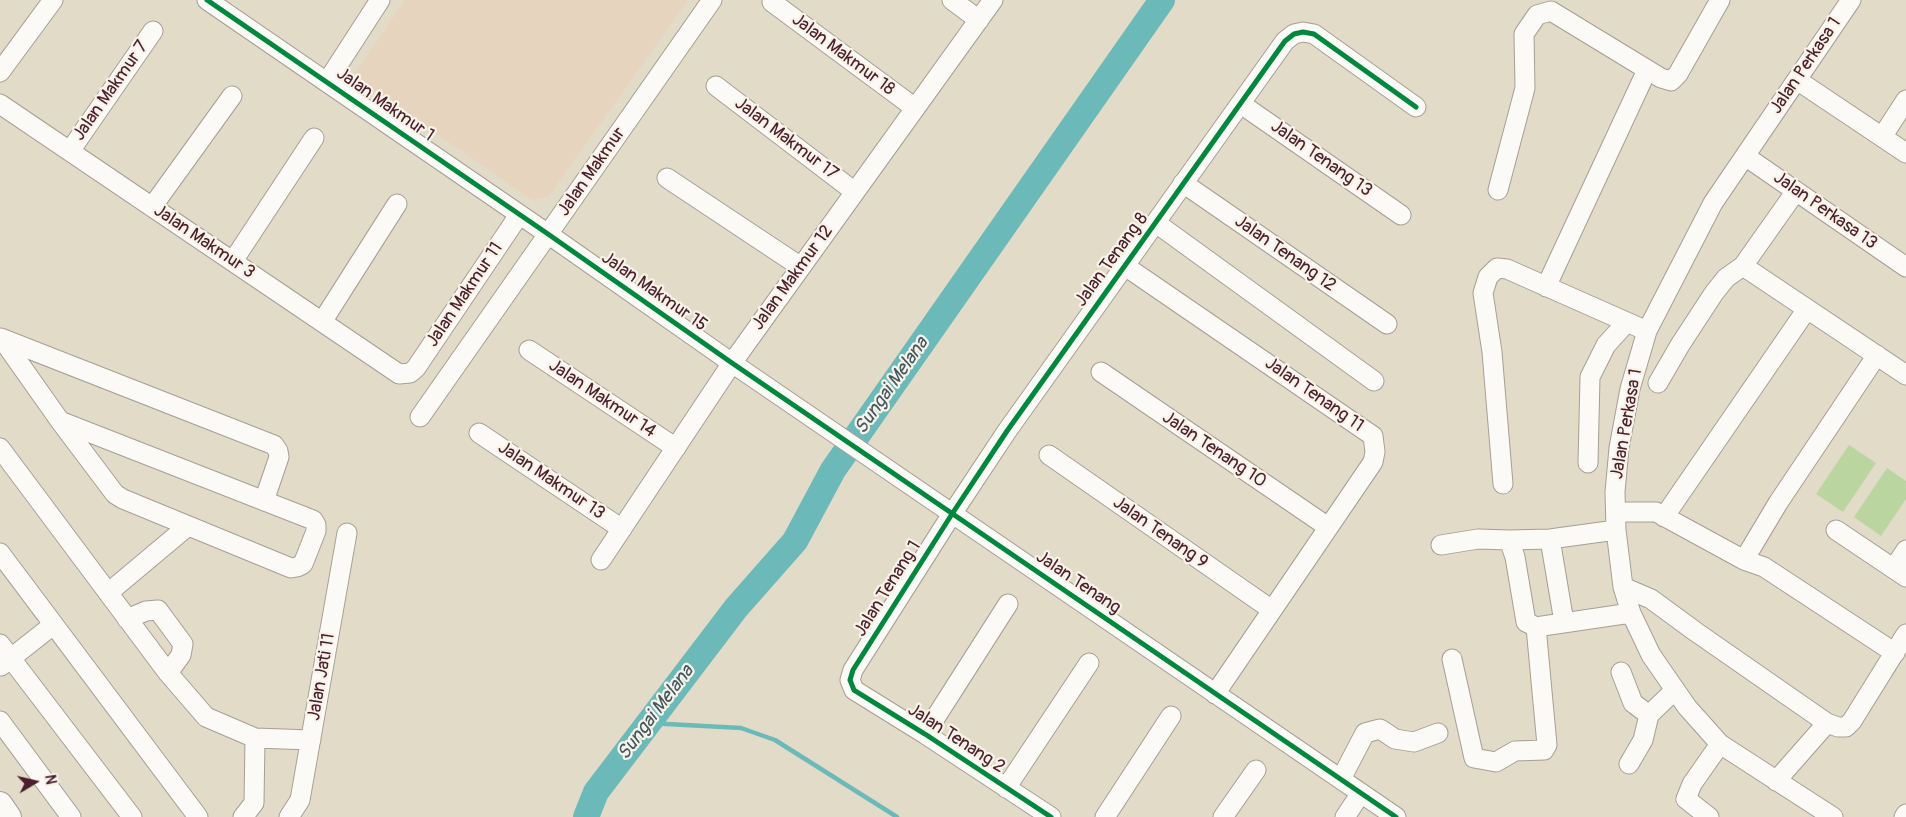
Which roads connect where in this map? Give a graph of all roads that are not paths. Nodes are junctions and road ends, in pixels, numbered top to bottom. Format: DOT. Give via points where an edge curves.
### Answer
graph roads {
  1 [pos="53,0"];
  2 [pos="206,0"];
  3 [pos="380,0"];
  4 [pos="952,0"];
  5 [pos="993,0"];
  6 [pos="1717,1"];
  7 [pos="1849,1"];
  8 [pos="772,2"];
  9 [pos="705,3"];
  10 [pos="979,20"];
  11 [pos="153,31"];
  12 [pos="1647,70"];
  13 [pos="0,72"];
  14 [pos="1797,80"];
  15 [pos="327,82"];
  16 [pos="716,86"];
  17 [pos="232,96"];
  18 [pos="1906,100"];
  19 [pos="1241,104"];
  20 [pos="1416,107"];
  21 [pos="915,108"];
  22 [pos="3,112"];
  23 [pos="1882,137"];
  24 [pos="314,138"];
  25 [pos="70,151"];
  26 [pos="1906,153"];
  27 [pos="1745,156"];
  28 [pos="667,178"];
  29 [pos="1183,184"];
  30 [pos="1498,190"];
  31 [pos="1796,191"];
  32 [pos="855,192"];
  33 [pos="397,204"];
  34 [pos="152,207"];
  35 [pos="519,214"];
  36 [pos="1401,215"];
  37 [pos="1156,223"];
  38 [pos="548,234"];
  39 [pos="233,261"];
  40 [pos="1126,266"];
  41 [pos="1743,266"];
  42 [pos="1906,267"];
  43 [pos="801,268"];
  44 [pos="1546,287"];
  45 [pos="1807,310"];
  46 [pos="322,322"];
  47 [pos="1626,323"];
  48 [pos="1387,324"];
  49 [pos="1647,331"];
  50 [pos="1,338"];
  51 [pos="529,350"];
  52 [pos="1877,355"];
  53 [pos="738,367"];
  54 [pos="410,372"];
  55 [pos="1100,372"];
  56 [pos="1906,375"];
  57 [pos="1374,381"];
  58 [pos="1658,383"];
  59 [pos="420,417"];
  60 [pos="60,421"];
  61 [pos="479,433"];
  62 [pos="0,448"];
  63 [pos="676,448"];
  64 [pos="1049,455"];
  65 [pos="1588,463"];
  66 [pos="1503,484"];
  67 [pos="264,501"];
  68 [pos="945,509"];
  69 [pos="1664,517"];
  70 [pos="1616,521"];
  71 [pos="188,526"];
  72 [pos="1328,527"];
  73 [pos="622,529"];
  74 [pos="1836,530"];
  75 [pos="347,533"];
  76 [pos="1550,539"];
  77 [pos="1509,540"];
  78 [pos="1442,545"];
  79 [pos="1906,550"];
  80 [pos="0,552"];
  81 [pos="601,560"];
  82 [pos="1744,560"];
  83 [pos="1900,573"];
  84 [pos="1624,587"];
  85 [pos="108,593"];
  86 [pos="1008,604"];
  87 [pos="1272,610"];
  88 [pos="1630,613"];
  89 [pos="128,619"];
  90 [pos="1564,622"];
  91 [pos="54,626"];
  92 [pos="1536,627"];
  93 [pos="1906,634"];
  94 [pos="1895,653"];
  95 [pos="3,656"];
  96 [pos="1452,659"];
  97 [pos="1089,663"];
  98 [pos="1622,672"];
  99 [pos="168,673"];
  100 [pos="850,680"];
  101 [pos="1675,690"];
  102 [pos="1215,694"];
  103 [pos="1649,715"];
  104 [pos="1171,716"];
  105 [pos="0,721"];
  106 [pos="1826,723"];
  107 [pos="1438,732"];
  108 [pos="925,734"];
  109 [pos="255,738"];
  110 [pos="311,740"];
  111 [pos="1720,744"];
  112 [pos="1629,764"];
  113 [pos="1256,770"];
  114 [pos="1341,780"];
  115 [pos="1776,781"];
  116 [pos="1006,788"];
  117 [pos="1361,793"];
  118 [pos="0,804"];
  119 [pos="9,817"];
  120 [pos="71,817"];
  121 [pos="132,817"];
  122 [pos="198,817"];
  123 [pos="243,817"];
  124 [pos="289,817"];
  125 [pos="1051,817"];
  126 [pos="1105,817"];
  127 [pos="1223,817"];
  128 [pos="1345,817"];
  129 [pos="1396,817"];
  130 [pos="1709,817"];
  131 [pos="1833,817"];
  1 -- 13 [label="street"];
  2 -- 15 [label="street, Jalan Makmur 1"];
  3 -- 15 [label="street"];
  4 -- 10 [label="street"];
  5 -- 10 [label="street, Jalan Makmur 12"];
  6 -- 12 [label="street" via="1678,74 1671,81"];
  7 -- 14 [label="street, Jalan Perkasa 1"];
  8 -- 21 [label="street, Jalan Makmur 18"];
  9 -- 38 [label="street, Jalan Makmur"];
  10 -- 21 [label="street, Jalan Makmur 12"];
  11 -- 25 [label="street, Jalan Makmur 7"];
  12 -- 30 [label="street" via="1551,11 1538,15 1524,34 1525,88"];
  12 -- 44 [label="street"];
  14 -- 23 [label="street"];
  14 -- 27 [label="street, Jalan Perkasa 1"];
  15 -- 35 [label="street, Jalan Makmur 1"];
  16 -- 32 [label="street, Jalan Makmur 17"];
  17 -- 34 [label="street"];
  18 -- 23 [label="street"];
  19 -- 20 [label="street, Jalan Tenang 8" via="1285,41 1303,32 1314,34"];
  19 -- 29 [label="street, Jalan Tenang 8"];
  19 -- 36 [label="street, Jalan Tenang 13"];
  21 -- 32 [label="street, Jalan Makmur 12"];
  22 -- 25 [label="street, Jalan Makmur 3"];
  23 -- 26 [label="street"];
  24 -- 39 [label="street"];
  25 -- 34 [label="street, Jalan Makmur 3"];
  27 -- 31 [label="street, Jalan Perkasa 13"];
  27 -- 49 [label="street, Jalan Perkasa 1" via="1713,203"];
  28 -- 43 [label="street"];
  29 -- 37 [label="street, Jalan Tenang 8"];
  29 -- 48 [label="street, Jalan Tenang 12"];
  31 -- 41 [label="street"];
  31 -- 42 [label="street, Jalan Perkasa 13"];
  32 -- 43 [label="street, Jalan Makmur 12"];
  33 -- 46 [label="street"];
  34 -- 39 [label="street, Jalan Makmur 3"];
  35 -- 38 [label="street, Jalan Makmur 1"];
  35 -- 54 [label="street, Jalan Makmur 11" via="416,368"];
  37 -- 40 [label="street, Jalan Tenang 8"];
  37 -- 57 [label="street"];
  38 -- 53 [label="street, Jalan Makmur 15"];
  38 -- 59 [label="street, Jalan Makmur"];
  39 -- 46 [label="street, Jalan Makmur 3"];
  40 -- 68 [label="street, Jalan Tenang 8"];
  40 -- 72 [label="street, Jalan Tenang 11" via="1373,436 1373,462"];
  41 -- 45 [label="street"];
  41 -- 58 [label="street" via="1726,278 1714,293"];
  43 -- 53 [label="street, Jalan Makmur 12"];
  44 -- 47 [label="street"];
  44 -- 66 [label="street" via="1498,268 1488,277 1483,293 1492,352"];
  45 -- 52 [label="street"];
  45 -- 69 [label="street"];
  46 -- 54 [label="street, Jalan Makmur 3" via="399,374"];
  47 -- 49 [label="street"];
  47 -- 65 [label="street" via="1606,345 1590,377"];
  49 -- 70 [label="street, Jalan Perkasa 1" via="1630,389 1619,448"];
  50 -- 60 [label="street"];
  50 -- 67 [label="street" via="274,446 279,457"];
  51 -- 63 [label="street, Jalan Makmur 14"];
  52 -- 56 [label="street"];
  52 -- 82 [label="street" via="1778,503"];
  53 -- 63 [label="street, Jalan Makmur 12"];
  53 -- 68 [label="street, Jalan Tenang"];
  55 -- 72 [label="street, Jalan Tenang 10"];
  60 -- 67 [label="street"];
  60 -- 71 [label="street" via="115,494"];
  61 -- 73 [label="street, Jalan Makmur 13"];
  62 -- 85 [label="street"];
  63 -- 73 [label="street, Jalan Makmur 12"];
  64 -- 87 [label="street, Jalan Tenang 9"];
  67 -- 71 [label="street" via="313,520 316,525 303,564 297,568"];
  68 -- 100 [label="street, Jalan Tenang 1"];
  68 -- 102 [label="street, Jalan Tenang"];
  69 -- 70 [label="street" via="1656,512"];
  69 -- 82 [label="street"];
  70 -- 76 [label="street"];
  70 -- 84 [label="street, Jalan Perkasa 1"];
  71 -- 85 [label="street"];
  72 -- 87 [label="street, Jalan Tenang 11"];
  73 -- 81 [label="street, Jalan Makmur 12"];
  74 -- 83 [label="street"];
  75 -- 110 [label="street, Jalan Jati 11"];
  76 -- 77 [label="street"];
  76 -- 90 [label="street"];
  77 -- 78 [label="street" via="1478,539"];
  77 -- 92 [label="street" via="1526,622"];
  79 -- 83 [label="street"];
  80 -- 91 [label="street"];
  82 -- 94 [label="street" via="1764,567"];
  84 -- 88 [label="street, Jalan Perkasa 1"];
  84 -- 106 [label="street" via="1651,599"];
  85 -- 89 [label="street"];
  86 -- 108 [label="street"];
  87 -- 102 [label="street, Jalan Tenang 11"];
  88 -- 90 [label="street"];
  88 -- 101 [label="street, Jalan Perkasa 1" via="1651,655"];
  89 -- 99 [label="street"];
  89 -- 99 [label="street" via="158,610 183,644 181,655"];
  90 -- 92 [label="street"];
  91 -- 95 [label="street"];
  91 -- 122 [label="street"];
  92 -- 96 [label="street" via="1547,745 1544,750 1515,750 1496,762 1474,758"];
  93 -- 94 [label="street"];
  94 -- 106 [label="street" via="1852,721 1846,727"];
  95 -- 121 [label="street"];
  97 -- 116 [label="street"];
  98 -- 103 [label="street" via="1633,703"];
  99 -- 109 [label="street" via="206,717"];
  100 -- 108 [label="street, Jalan Tenang 2" via="854,690"];
  101 -- 103 [label="street"];
  101 -- 111 [label="street, Jalan Perkasa 1"];
  102 -- 114 [label="street, Jalan Tenang"];
  103 -- 112 [label="street" via="1643,740"];
  104 -- 126 [label="street"];
  105 -- 120 [label="street"];
  106 -- 115 [label="street"];
  107 -- 114 [label="street" via="1414,742 1395,739 1380,729 1365,733"];
  108 -- 116 [label="street, Jalan Tenang 2"];
  109 -- 110 [label="street"];
  109 -- 123 [label="street" via="254,803"];
  110 -- 124 [label="street, Jalan Jati 11" via="300,800"];
  111 -- 115 [label="street, Jalan Perkasa 1"];
  111 -- 130 [label="street" via="1692,784 1686,799"];
  113 -- 127 [label="street"];
  114 -- 117 [label="street, Jalan Tenang"];
  115 -- 131 [label="street, Jalan Perkasa 1"];
  116 -- 125 [label="street, Jalan Tenang 2"];
  117 -- 128 [label="street"];
  117 -- 129 [label="street, Jalan Tenang"];
  118 -- 119 [label="main road"];
}
